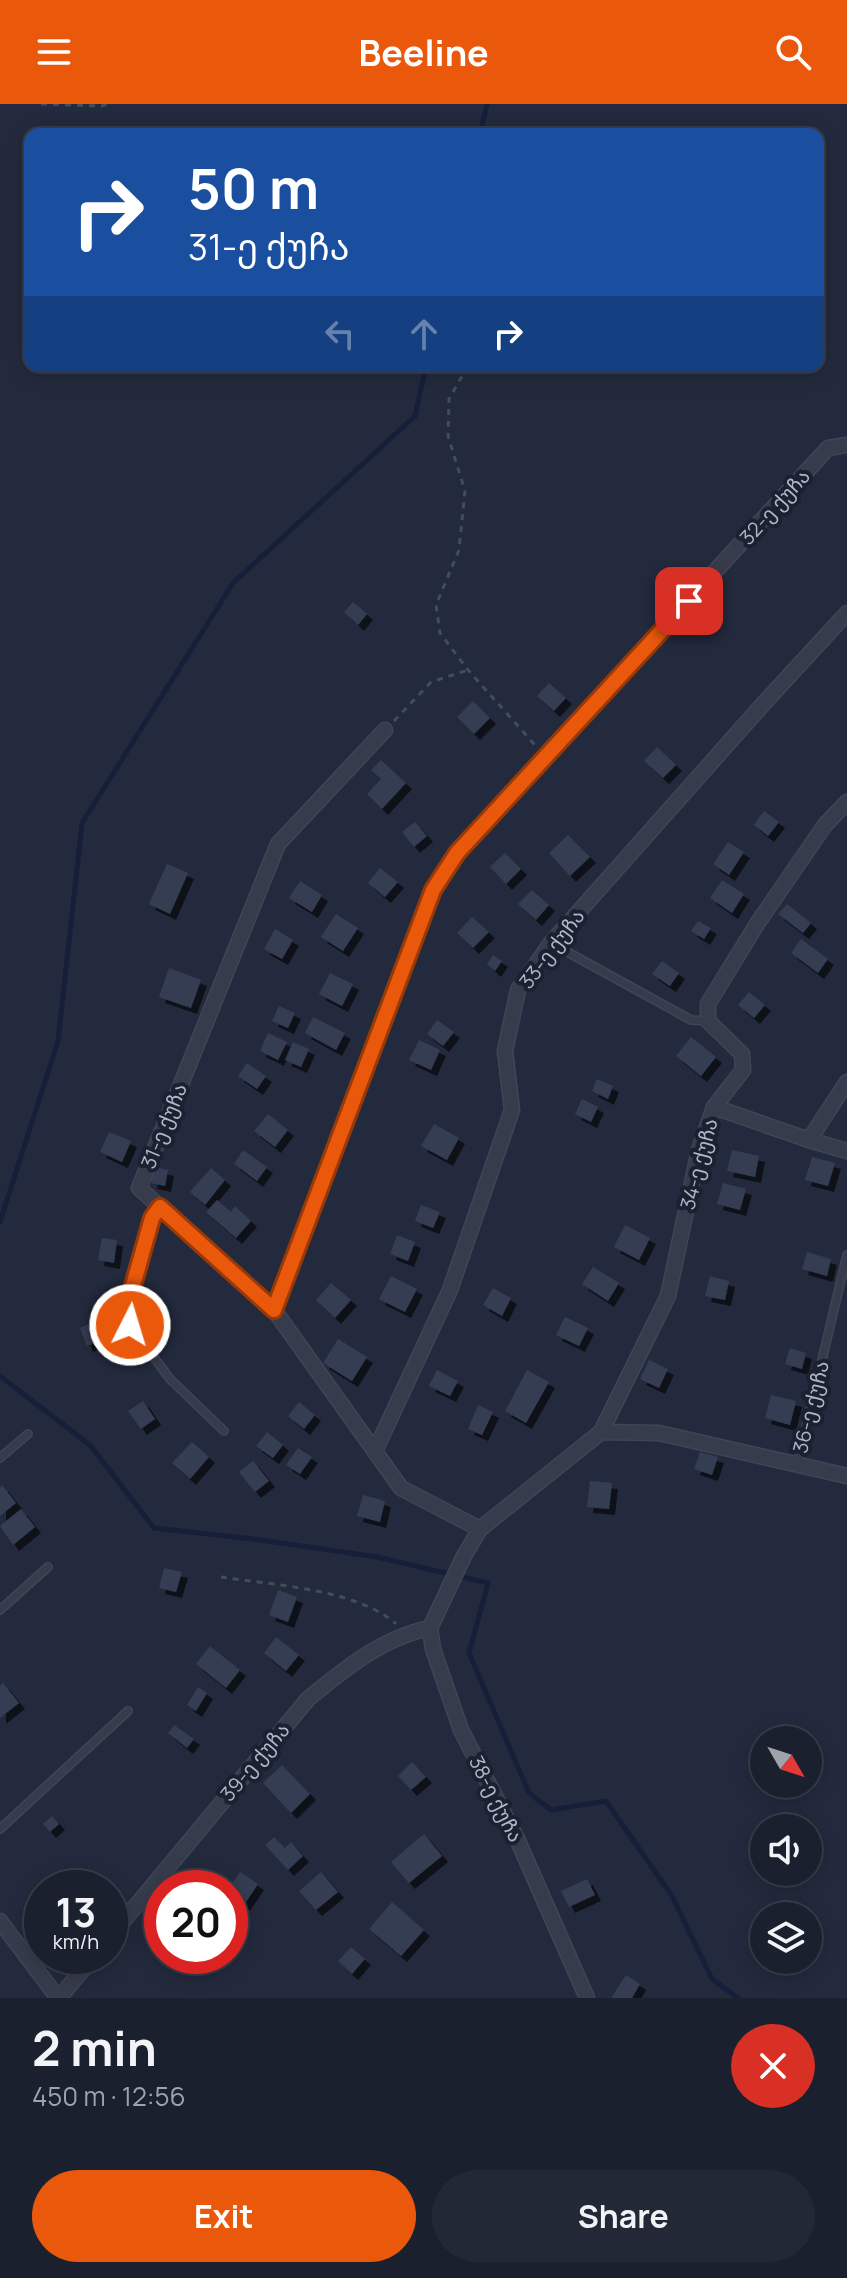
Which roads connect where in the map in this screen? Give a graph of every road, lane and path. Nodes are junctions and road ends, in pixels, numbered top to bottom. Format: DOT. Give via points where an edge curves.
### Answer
graph roads {
  1 [pos="41,104"];
  2 [pos="107,104"];
  3 [pos="465,372"];
  4 [pos="847,445"];
  5 [pos="847,613"];
  6 [pos="468,670"];
  7 [pos="385,730"];
  8 [pos="546,757"];
  9 [pos="847,802"];
  10 [pos="551,943"];
  11 [pos="708,1021"];
  12 [pos="847,1082"];
  13 [pos="714,1107"];
  14 [pos="809,1140"];
  15 [pos="847,1151"];
  16 [pos="160,1207"];
  17 [pos="847,1255"];
  18 [pos="274,1310"];
  19 [pos="224,1431"];
  20 [pos="601,1432"];
  21 [pos="28,1434"];
  22 [pos="375,1451"];
  23 [pos="0,1458"];
  24 [pos="797,1465"];
  25 [pos="847,1476"];
  26 [pos="480,1529"];
  27 [pos="48,1567"];
  28 [pos="221,1577"];
  29 [pos="0,1610"];
  30 [pos="430,1628"];
  31 [pos="407,1632"];
  32 [pos="128,1711"];
  33 [pos="0,1829"];
  34 [pos="128,1915"];
  35 [pos="0,1921"];
  36 [pos="79,1974"];
  37 [pos="59,1998"];
  38 [pos="587,1998"];
  1 -- 2 [label="path"];
  3 -- 6 [label="path" via="449,399 448,436 465,491 459,550 436,605 440,633"];
  4 -- 8 [label="street, 32-ე ქუჩა" via="828,448"];
  5 -- 10 [label="street, 33-ე ქუჩა"];
  6 -- 7 [label="path" via="431,682"];
  6 -- 8 [label="path"];
  7 -- 16 [label="street, 31-ე ქუჩა" via="278,844 139,1188"];
  8 -- 18 [label="street, 32-ე ქუჩა" via="457,853 433,890"];
  9 -- 11 [label="street" via="825,825 757,924 708,1004"];
  10 -- 11 [label="lane" via="691,1020"];
  10 -- 22 [label="street, 33-ე ქუჩა" via="518,990 505,1051 512,1110 461,1260"];
  11 -- 13 [label="street, 34-ე ქუჩა" via="742,1054 743,1070"];
  12 -- 14 [label="street"];
  13 -- 14 [label="street"];
  13 -- 20 [label="street, 34-ე ქუჩა" via="699,1150 668,1296"];
  14 -- 15 [label="street"];
  16 -- 18 [label="street, 31-ე ქუჩა"];
  16 -- 19 [label="lane" via="152,1218 127,1307 130,1325 170,1379"];
  17 -- 24 [label="lane, 36-ე ქუჩა"];
  18 -- 22 [label="street, 31-ე ქუჩა"];
  20 -- 24 [label="street" via="659,1433"];
  20 -- 26 [label="street"];
  21 -- 23 [label="lane"];
  22 -- 26 [label="street, 31-ე ქუჩა" via="401,1488"];
  24 -- 25 [label="street"];
  26 -- 30 [label="street"];
  27 -- 29 [label="lane"];
  28 -- 31 [label="path" via="347,1598 384,1613"];
  30 -- 31 [label="street, 39-ე ქუჩა"];
  30 -- 38 [label="street, 38-ე ქუჩა" via="461,1730 518,1841"];
  31 -- 34 [label="street, 39-ე ქუჩა" via="344,1669 308,1699"];
  32 -- 33 [label="lane"];
  35 -- 37 [label="street"];
  36 -- 37 [label="street"];
}
